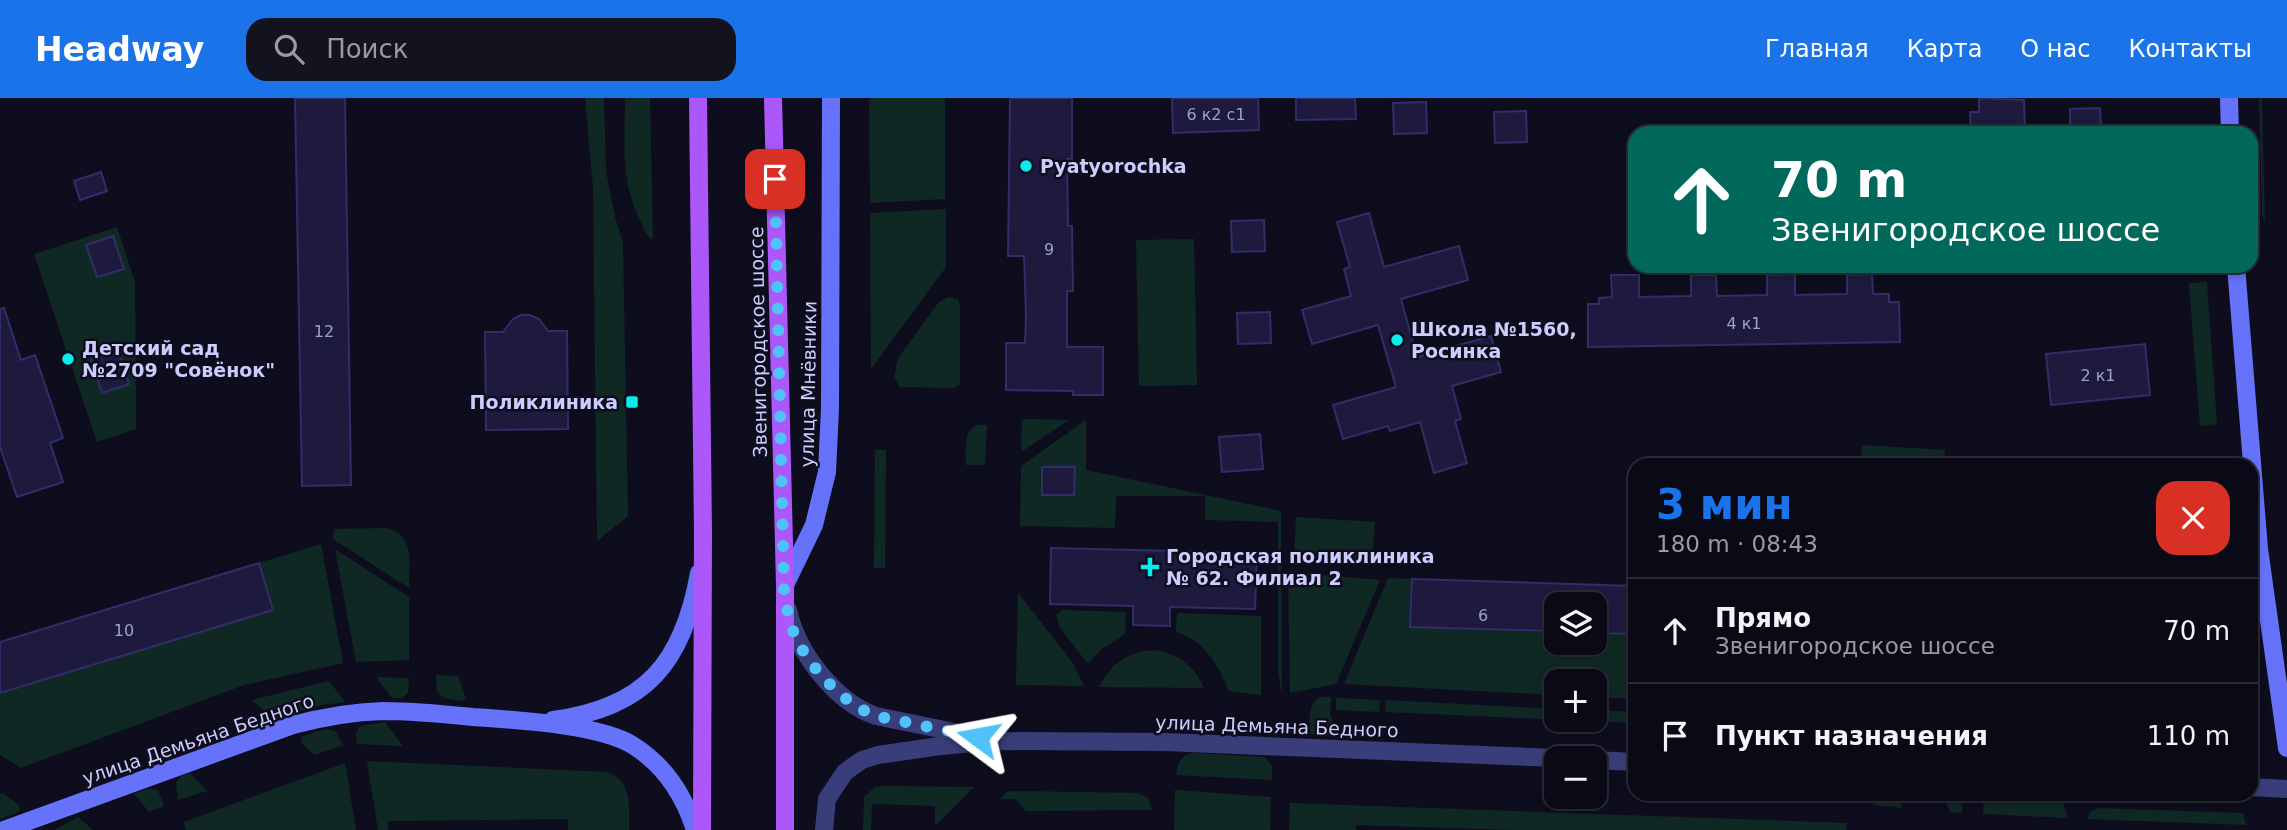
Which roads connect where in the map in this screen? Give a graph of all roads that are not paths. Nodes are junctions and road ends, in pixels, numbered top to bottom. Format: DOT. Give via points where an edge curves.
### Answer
graph roads {
  1 [pos="698,98"];
  2 [pos="774,98"];
  3 [pos="831,98"];
  4 [pos="2229,98"];
  5 [pos="2230,126"];
  6 [pos="2237,273"];
  7 [pos="2252,458"];
  8 [pos="703,533"];
  9 [pos="2258,537"];
  10 [pos="784,589"];
  11 [pos="536,722"];
  12 [pos="996,741"];
  13 [pos="2287,748"];
  14 [pos="1544,757"];
  15 [pos="1607,761"];
  16 [pos="1628,762"];
  17 [pos="2258,787"];
  18 [pos="2287,789"];
  19 [pos="4,830"];
  20 [pos="695,830"];
  21 [pos="702,830"];
  22 [pos="785,830"];
  23 [pos="824,830"];
  1 -- 8 [label="main road"];
  2 -- 10 [label="main road, Звенигородское шоссе"];
  3 -- 10 [label="street, улица Мнёвники" via="827,472 814,525"];
  4 -- 5 [label="street"];
  6 -- 7 [label="street"];
  8 -- 11 [label="street, улица Демьяна Бедного" via="690,611 681,637 654,679 600,710"];
  8 -- 21 [label="main road"];
  9 -- 13 [label="street"];
  10 -- 12 [label="street, улица Демьяна Бедного" via="803,649 834,690 861,711"];
  10 -- 22 [label="main road, улица Мнёвники"];
  11 -- 19 [label="street, улица Демьяна Бедного" via="383,711 326,717"];
  11 -- 20 [label="street, улица Демьяна Бедного" via="613,736 632,744 667,775"];
  12 -- 14 [label="street, улица Демьяна Бедного" via="1233,743"];
  12 -- 23 [label="street, улица Демьяна Бедного" via="892,752 862,760 845,772 827,799"];
  15 -- 16 [label="street"];
  17 -- 18 [label="street"];
}
